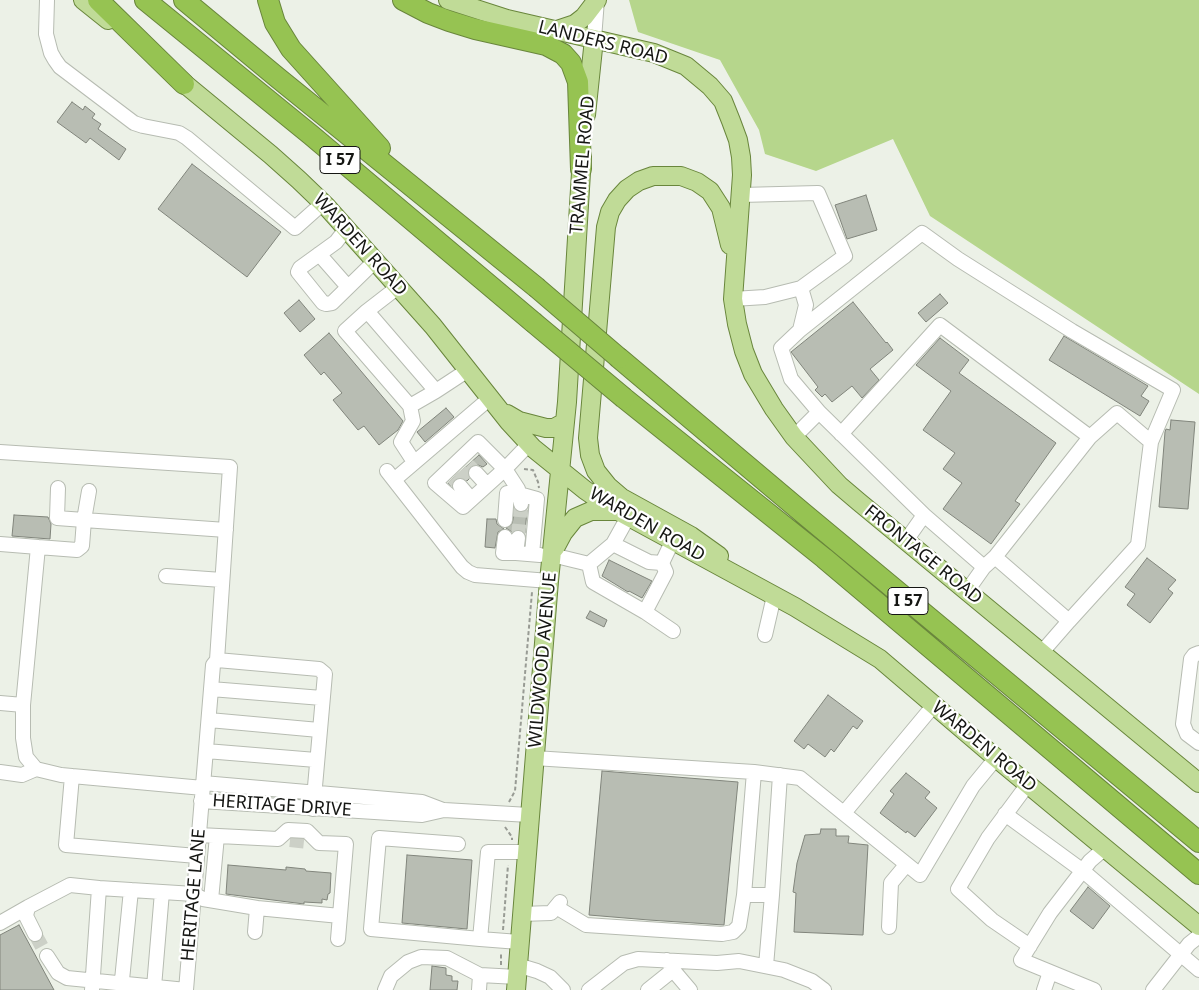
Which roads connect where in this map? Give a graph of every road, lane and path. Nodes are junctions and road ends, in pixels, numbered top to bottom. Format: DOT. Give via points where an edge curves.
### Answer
graph roads {
  1 [pos="48,0"];
  2 [pos="84,0"];
  3 [pos="98,0"];
  4 [pos="145,0"];
  5 [pos="184,0"];
  6 [pos="268,0"];
  7 [pos="404,0"];
  8 [pos="448,0"];
  9 [pos="597,0"];
  10 [pos="557,30"];
  11 [pos="594,39"];
  12 [pos="184,84"];
  13 [pos="581,169"];
  14 [pos="414,187"];
  15 [pos="741,195"];
  16 [pos="322,203"];
  17 [pos="346,229"];
  18 [pos="319,254"];
  19 [pos="375,261"];
  20 [pos="734,270"];
  21 [pos="348,287"];
  22 [pos="398,287"];
  23 [pos="801,288"];
  24 [pos="733,299"];
  25 [pos="367,311"];
  26 [pos="571,330"];
  27 [pos="800,330"];
  28 [pos="468,370"];
  29 [pos="436,391"];
  30 [pos="495,404"];
  31 [pos="410,406"];
  32 [pos="819,412"];
  33 [pos="565,422"];
  34 [pos="841,434"];
  35 [pos="794,437"];
  36 [pos="1090,437"];
  37 [pos="1151,442"];
  38 [pos="529,444"];
  39 [pos="0,452"];
  40 [pos="414,462"];
  41 [pos="505,469"];
  42 [pos="524,469"];
  43 [pos="560,470"];
  44 [pos="461,472"];
  45 [pos="58,488"];
  46 [pos="89,491"];
  47 [pos="478,493"];
  48 [pos="520,499"];
  49 [pos="544,502"];
  50 [pos="623,514"];
  51 [pos="924,515"];
  52 [pos="84,520"];
  53 [pos="505,520"];
  54 [pos="226,530"];
  55 [pos="511,537"];
  56 [pos="672,542"];
  57 [pos="906,542"];
  58 [pos="0,544"];
  59 [pos="613,544"];
  60 [pos="38,547"];
  61 [pos="532,554"];
  62 [pos="552,555"];
  63 [pos="995,557"];
  64 [pos="662,563"];
  65 [pos="589,564"];
  66 [pos="984,567"];
  67 [pos="166,576"];
  68 [pos="222,580"];
  69 [pos="541,581"];
  70 [pos="967,591"];
  71 [pos="774,596"];
  72 [pos="646,612"];
  73 [pos="1068,621"];
  74 [pos="672,631"];
  75 [pos="765,635"];
  76 [pos="1042,652"];
  77 [pos="1199,653"];
  78 [pos="218,660"];
  79 [pos="211,689"];
  80 [pos="322,698"];
  81 [pos="0,703"];
  82 [pos="23,705"];
  83 [pos="934,705"];
  84 [pos="209,720"];
  85 [pos="319,730"];
  86 [pos="1199,743"];
  87 [pos="206,751"];
  88 [pos="534,758"];
  89 [pos="996,758"];
  90 [pos="316,760"];
  91 [pos="36,769"];
  92 [pos="0,772"];
  93 [pos="754,772"];
  94 [pos="780,775"];
  95 [pos="72,776"];
  96 [pos="1199,783"];
  97 [pos="1028,784"];
  98 [pos="203,790"];
  99 [pos="314,793"];
  100 [pos="502,803"];
  101 [pos="313,809"];
  102 [pos="444,810"];
  103 [pos="844,813"];
  104 [pos="1005,814"];
  105 [pos="529,815"];
  106 [pos="505,827"];
  107 [pos="199,835"];
  108 [pos="216,836"];
  109 [pos="1199,842"];
  110 [pos="458,844"];
  111 [pos="1105,848"];
  112 [pos="518,852"];
  113 [pos="197,856"];
  114 [pos="906,865"];
  115 [pos="1083,871"];
  116 [pos="1199,874"];
  117 [pos="99,888"];
  118 [pos="131,890"];
  119 [pos="162,892"];
  120 [pos="194,894"];
  121 [pos="744,895"];
  122 [pos="772,896"];
  123 [pos="211,900"];
  124 [pos="28,907"];
  125 [pos="257,908"];
  126 [pos="521,914"];
  127 [pos="340,916"];
  128 [pos="0,923"];
  129 [pos="1199,926"];
  130 [pos="889,927"];
  131 [pos="255,932"];
  132 [pos="35,934"];
  133 [pos="1199,936"];
  134 [pos="338,939"];
  135 [pos="480,939"];
  136 [pos="511,942"];
  137 [pos="1030,946"];
  138 [pos="1181,954"];
  139 [pos="47,956"];
  140 [pos="670,965"];
  141 [pos="766,966"];
  142 [pos="1199,970"];
  143 [pos="1050,972"];
  144 [pos="480,975"];
  145 [pos="512,977"];
  146 [pos="92,986"];
  147 [pos="121,987"];
  148 [pos="161,988"];
  149 [pos="186,990"];
  150 [pos="385,990"];
  151 [pos="479,990"];
  152 [pos="563,990"];
  153 [pos="589,990"];
  154 [pos="648,990"];
  155 [pos="690,990"];
  156 [pos="824,990"];
  157 [pos="1044,990"];
  158 [pos="1094,990"];
  159 [pos="1153,990"];
  1 -- 16 [label="street" via="46,34 55,60 134,123 180,133 295,228"];
  2 -- 12 [label="main road, WARDEN ROAD"];
  3 -- 12 [label="highway"];
  4 -- 116 [label="highway, I 57, bridge" via="624,398 824,558"];
  5 -- 14 [label="highway, I 57"];
  6 -- 14 [label="highway" via="275,22 291,49"];
  7 -- 13 [label="highway" via="449,21 546,45 564,54 578,82"];
  8 -- 10 [label="main road, LANDERS ROAD" via="507,19"];
  9 -- 10 [label="main road" via="575,24"];
  9 -- 11 [label="street, TRAMMEL ROAD"];
  10 -- 11 [label="main road, LANDERS ROAD"];
  11 -- 13 [label="main road, TRAMMEL ROAD"];
  11 -- 15 [label="main road, LANDERS ROAD" via="654,52 686,66 710,86 722,101 738,140"];
  12 -- 16 [label="main road, WARDEN ROAD" via="271,155"];
  13 -- 26 [label="main road, TRAMMEL ROAD"];
  14 -- 109 [label="highway, I 57, bridge"];
  15 -- 20 [label="main road, LANDERS ROAD"];
  15 -- 23 [label="street" via="818,193 845,256"];
  16 -- 17 [label="main road, WARDEN ROAD"];
  17 -- 18 [label="street" via="336,242"];
  17 -- 19 [label="main road, WARDEN ROAD"];
  18 -- 21 [label="street"];
  18 -- 21 [label="street" via="298,272 323,302 332,303"];
  19 -- 21 [label="street"];
  19 -- 22 [label="main road, WARDEN ROAD"];
  20 -- 24 [label="main road, FRONTAGE ROAD"];
  20 -- 71 [label="main road" via="722,208 710,191 697,182 666,174 639,181 627,189 610,212 606,227 588,438 590,455 596,471 622,498 691,536"];
  22 -- 25 [label="street"];
  22 -- 28 [label="main road, WARDEN ROAD"];
  23 -- 24 [label="street" via="765,297"];
  23 -- 27 [label="street" via="806,305"];
  24 -- 35 [label="main road, FRONTAGE ROAD" via="744,351 753,374"];
  25 -- 29 [label="street"];
  25 -- 31 [label="street" via="345,331"];
  26 -- 33 [label="main road, WILDWOOD AVENUE"];
  27 -- 32 [label="street" via="781,348 791,379"];
  27 -- 37 [label="street" via="922,233 1072,331 1173,390"];
  28 -- 29 [label="street"];
  28 -- 30 [label="main road, WARDEN ROAD"];
  29 -- 31 [label="street"];
  30 -- 33 [label="main road" via="518,421 546,428"];
  30 -- 38 [label="main road, WARDEN ROAD"];
  30 -- 40 [label="street"];
  31 -- 40 [label="street" via="413,421 401,442"];
  32 -- 34 [label="street"];
  32 -- 35 [label="street"];
  33 -- 43 [label="main road, WILDWOOD AVENUE"];
  34 -- 36 [label="street" via="940,325"];
  34 -- 51 [label="street"];
  35 -- 57 [label="main road, FRONTAGE ROAD" via="839,485"];
  36 -- 37 [label="street" via="1117,414"];
  36 -- 63 [label="street"];
  37 -- 73 [label="street" via="1138,545"];
  38 -- 41 [label="street"];
  38 -- 43 [label="main road, WARDEN ROAD"];
  39 -- 54 [label="street, HERITAGE LANE" via="230,467"];
  40 -- 69 [label="street" via="391,475 462,567 475,575"];
  41 -- 44 [label="street" via="478,442"];
  41 -- 47 [label="street"];
  41 -- 48 [label="street" via="518,489"];
  42 -- 49 [label="path" via="533,470"];
  43 -- 49 [label="main road, WILDWOOD AVENUE"];
  43 -- 50 [label="main road, WARDEN ROAD"];
  44 -- 47 [label="street"];
  44 -- 47 [label="street"];
  44 -- 47 [label="street" via="434,483 463,507"];
  45 -- 52 [label="street" via="57,518"];
  46 -- 52 [label="street"];
  48 -- 49 [label="street"];
  48 -- 53 [label="street" via="507,493"];
  49 -- 61 [label="street"];
  49 -- 62 [label="main road, WILDWOOD AVENUE"];
  50 -- 56 [label="main road, WARDEN ROAD"];
  50 -- 59 [label="street"];
  50 -- 62 [label="main road" via="591,511 575,518 562,533"];
  51 -- 57 [label="street"];
  51 -- 66 [label="street"];
  52 -- 54 [label="street"];
  52 -- 60 [label="street" via="82,546 78,550"];
  54 -- 68 [label="street, HERITAGE LANE"];
  55 -- 61 [label="street" via="504,553"];
  56 -- 64 [label="street"];
  56 -- 71 [label="main road, WARDEN ROAD"];
  57 -- 70 [label="main road, FRONTAGE ROAD"];
  58 -- 60 [label="street"];
  59 -- 64 [label="street" via="650,562"];
  59 -- 65 [label="street"];
  60 -- 82 [label="street"];
  61 -- 62 [label="street"];
  62 -- 65 [label="street"];
  62 -- 69 [label="main road, WILDWOOD AVENUE"];
  63 -- 66 [label="street"];
  63 -- 73 [label="street"];
  64 -- 72 [label="street" via="666,572"];
  65 -- 72 [label="street" via="593,582"];
  66 -- 70 [label="street"];
  67 -- 68 [label="street"];
  68 -- 78 [label="street, HERITAGE LANE"];
  69 -- 88 [label="main road, WILDWOOD AVENUE"];
  69 -- 100 [label="path" via="515,791 510,802"];
  70 -- 76 [label="main road, FRONTAGE ROAD"];
  71 -- 75 [label="street"];
  71 -- 83 [label="main road, WARDEN ROAD" via="880,659"];
  72 -- 74 [label="street"];
  73 -- 76 [label="street"];
  76 -- 96 [label="main road, FRONTAGE ROAD"];
  77 -- 86 [label="street" via="1191,659 1183,724 1187,734"];
  78 -- 79 [label="street, HERITAGE LANE" via="213,665"];
  78 -- 80 [label="street" via="318,669 325,674"];
  79 -- 80 [label="street"];
  79 -- 84 [label="street, HERITAGE LANE"];
  80 -- 85 [label="street"];
  81 -- 82 [label="street"];
  82 -- 91 [label="street" via="26,757"];
  83 -- 89 [label="main road, WARDEN ROAD"];
  83 -- 103 [label="street"];
  84 -- 85 [label="street"];
  84 -- 87 [label="street, HERITAGE LANE"];
  85 -- 90 [label="street"];
  87 -- 90 [label="street"];
  87 -- 98 [label="street, HERITAGE LANE"];
  88 -- 93 [label="street"];
  88 -- 105 [label="main road, WILDWOOD AVENUE"];
  89 -- 97 [label="main road, WARDEN ROAD"];
  89 -- 114 [label="street" via="973,786 920,875"];
  90 -- 99 [label="street"];
  91 -- 92 [label="street" via="22,775"];
  91 -- 95 [label="street"];
  93 -- 94 [label="street"];
  93 -- 121 [label="street"];
  94 -- 103 [label="street" via="800,778"];
  94 -- 122 [label="street"];
  95 -- 98 [label="street"];
  95 -- 113 [label="street" via="66,845"];
  97 -- 104 [label="street"];
  97 -- 111 [label="main road, WARDEN ROAD"];
  98 -- 99 [label="street, HERITAGE DRIVE"];
  98 -- 101 [label="street, HERITAGE DRIVE"];
  98 -- 107 [label="street, HERITAGE LANE"];
  99 -- 101 [label="street"];
  99 -- 102 [label="street, HERITAGE DRIVE" via="422,802"];
  101 -- 102 [label="street, HERITAGE DRIVE" via="422,815"];
  102 -- 105 [label="street, HERITAGE DRIVE"];
  103 -- 114 [label="street"];
  104 -- 115 [label="street"];
  104 -- 137 [label="street" via="958,889 992,920"];
  105 -- 112 [label="main road, WILDWOOD AVENUE"];
  106 -- 112 [label="path"];
  107 -- 108 [label="street"];
  107 -- 113 [label="street, HERITAGE LANE"];
  108 -- 123 [label="street"];
  108 -- 127 [label="street" via="284,840 288,830 307,831 314,842 346,844"];
  110 -- 135 [label="street" via="379,838 371,928"];
  111 -- 115 [label="street"];
  111 -- 129 [label="main road, WARDEN ROAD"];
  112 -- 126 [label="main road, WILDWOOD AVENUE"];
  112 -- 135 [label="street" via="488,852"];
  112 -- 136 [label="path"];
  113 -- 120 [label="street, HERITAGE LANE"];
  114 -- 130 [label="street" via="891,883"];
  115 -- 137 [label="street" via="1050,913"];
  115 -- 138 [label="street"];
  117 -- 118 [label="street"];
  117 -- 124 [label="street" via="70,885"];
  117 -- 146 [label="street"];
  118 -- 119 [label="street"];
  118 -- 147 [label="street"];
  119 -- 120 [label="street"];
  119 -- 148 [label="street"];
  120 -- 123 [label="street"];
  120 -- 149 [label="street, HERITAGE LANE"];
  121 -- 122 [label="street"];
  121 -- 126 [label="street" via="739,926 733,932 722,934 586,925 558,904 551,913"];
  122 -- 141 [label="street"];
  123 -- 125 [label="street"];
  124 -- 128 [label="street"];
  124 -- 132 [label="street" via="26,916"];
  125 -- 127 [label="street"];
  125 -- 131 [label="street"];
  126 -- 136 [label="main road, WILDWOOD AVENUE"];
  127 -- 134 [label="street"];
  133 -- 138 [label="street"];
  135 -- 136 [label="street"];
  136 -- 145 [label="main road, WILDWOOD AVENUE"];
  136 -- 145 [label="path"];
  137 -- 143 [label="street" via="1021,960"];
  138 -- 142 [label="street"];
  138 -- 159 [label="street"];
  139 -- 146 [label="street" via="58,973"];
  140 -- 141 [label="street" via="739,961"];
  140 -- 153 [label="street" via="638,959 624,963"];
  140 -- 154 [label="street"];
  140 -- 155 [label="street"];
  141 -- 156 [label="street" via="812,981"];
  143 -- 157 [label="street"];
  143 -- 158 [label="street"];
  144 -- 145 [label="street"];
  144 -- 150 [label="street" via="447,958 421,958 408,962 391,976"];
  144 -- 151 [label="street"];
  145 -- 152 [label="street" via="537,971 550,977"];
  146 -- 147 [label="street"];
  147 -- 148 [label="street"];
  148 -- 149 [label="street"];
}
